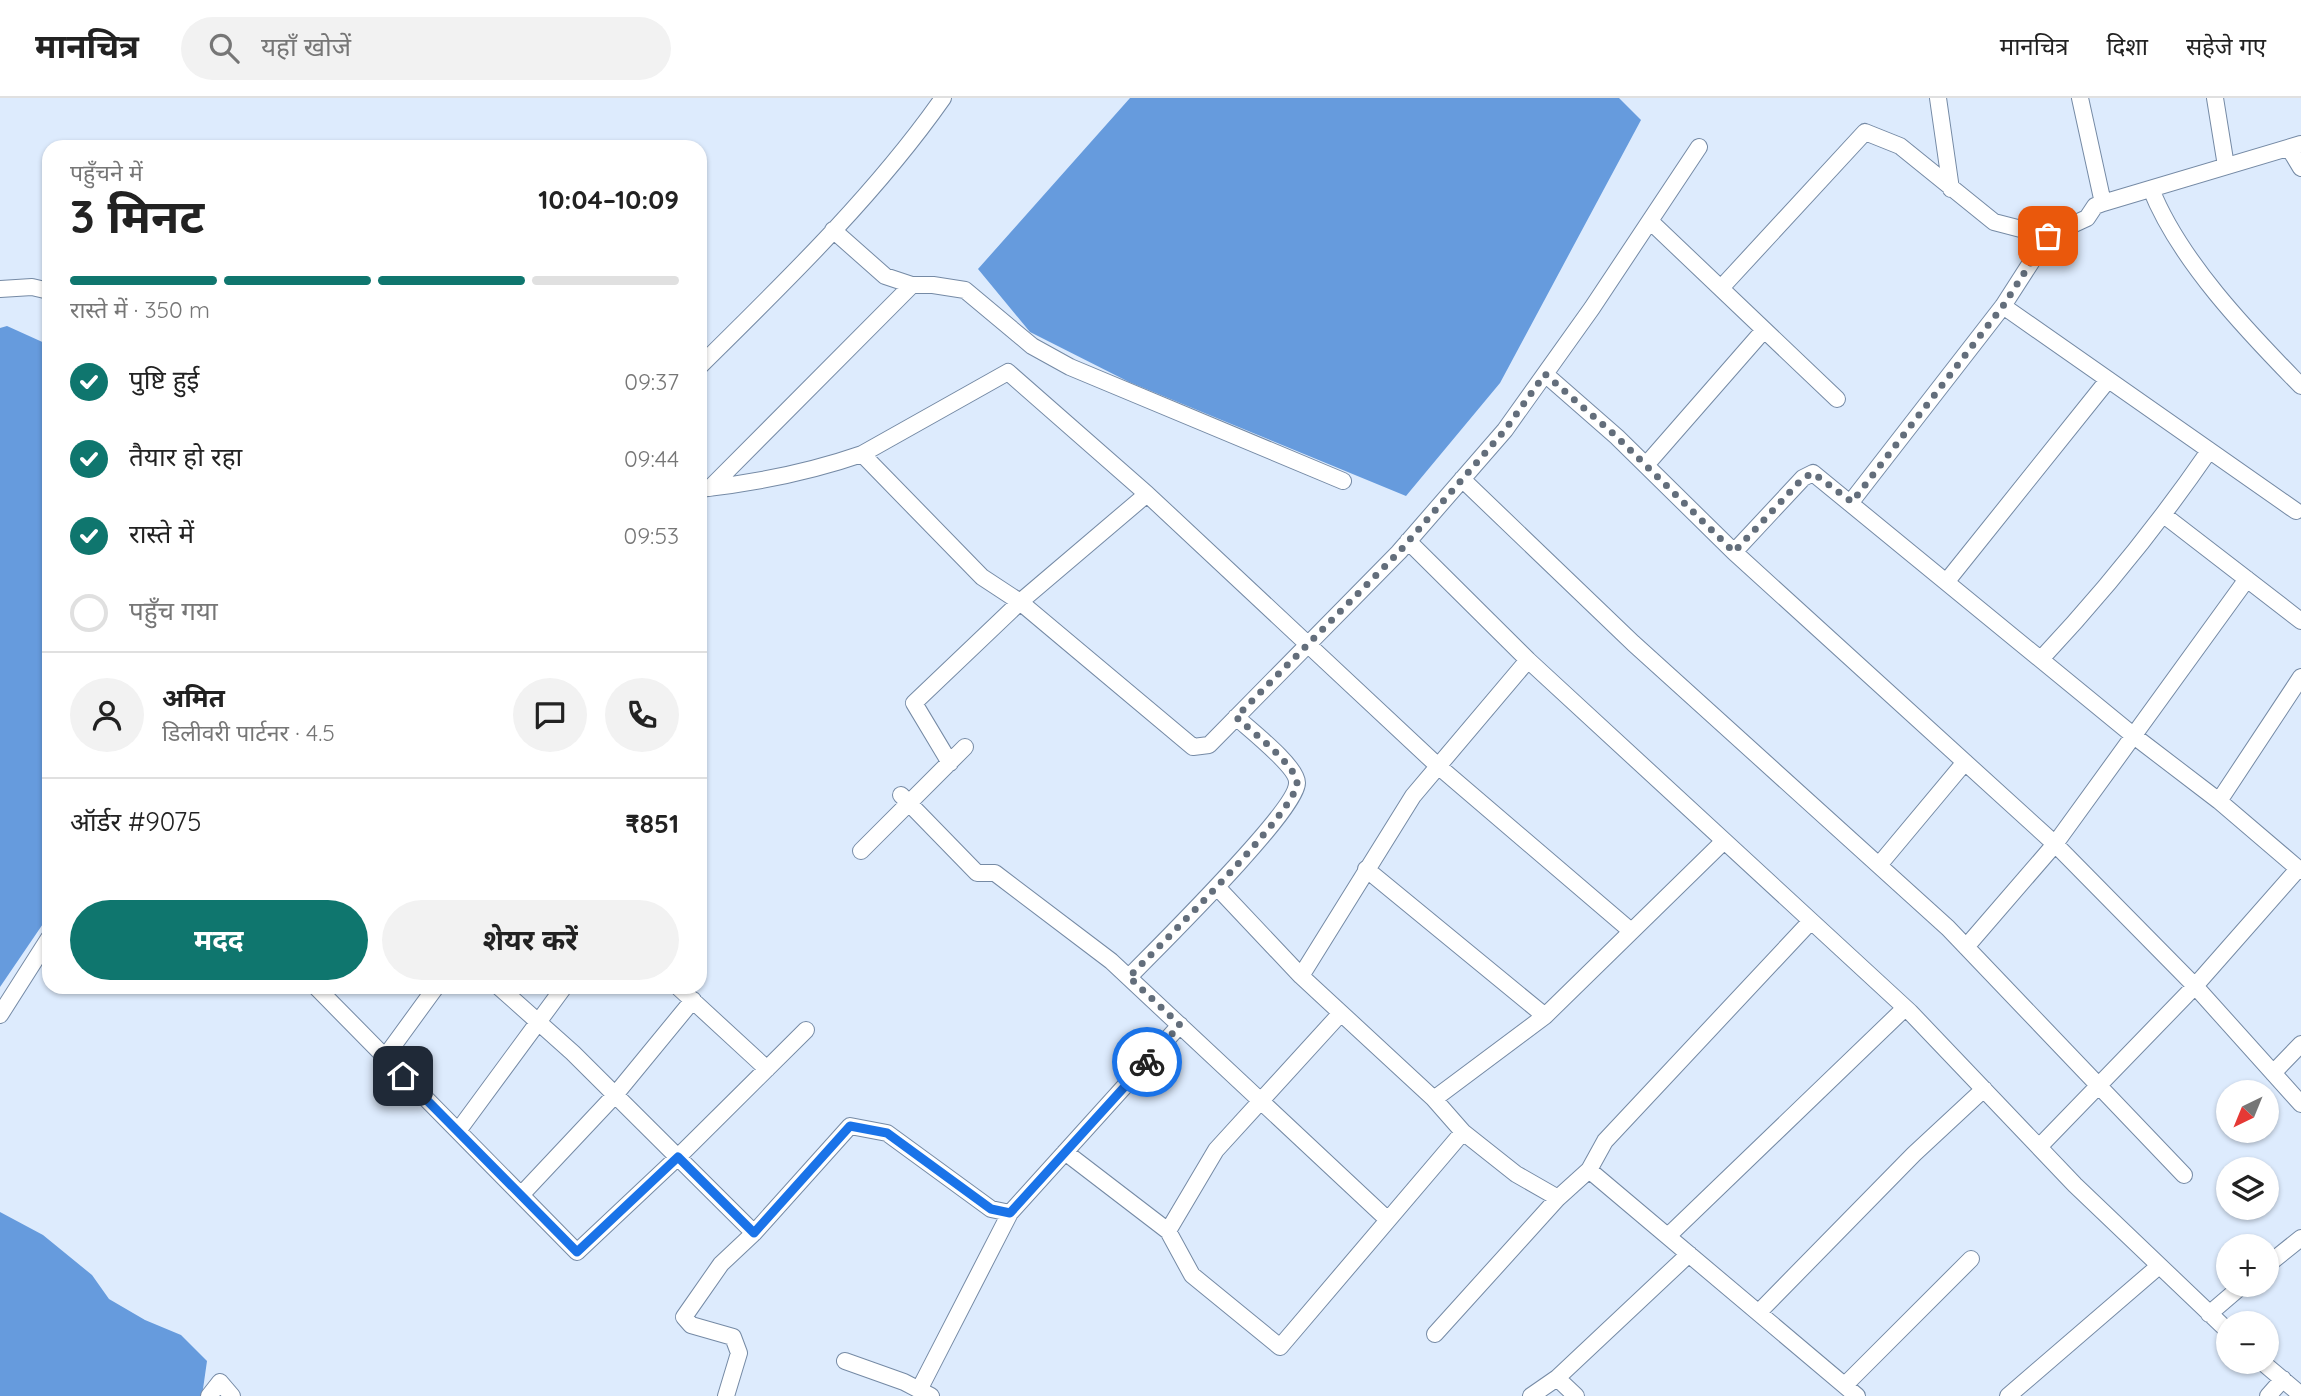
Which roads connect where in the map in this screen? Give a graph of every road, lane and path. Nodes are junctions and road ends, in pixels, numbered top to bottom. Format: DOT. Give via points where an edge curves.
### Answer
graph roads {
  1 [pos="943,98"];
  2 [pos="1938,98"];
  3 [pos="2080,98"];
  4 [pos="2215,98"];
  5 [pos="2295,146"];
  6 [pos="1699,147"];
  7 [pos="2226,166"];
  8 [pos="2301,168"];
  9 [pos="1951,189"];
  10 [pos="2151,189"];
  11 [pos="2103,202"];
  12 [pos="1650,221"];
  13 [pos="833,230"];
  14 [pos="2048,236"];
  15 [pos="912,285"];
  16 [pos="0,289"];
  17 [pos="42,289"];
  18 [pos="1721,289"];
  19 [pos="2003,306"];
  20 [pos="1764,330"];
  21 [pos="707,359"];
  22 [pos="1545,374"];
  23 [pos="2108,380"];
  24 [pos="2301,386"];
  25 [pos="1837,399"];
  26 [pos="2209,451"];
  27 [pos="862,454"];
  28 [pos="1646,465"];
  29 [pos="1462,479"];
  30 [pos="1343,481"];
  31 [pos="707,487"];
  32 [pos="707,489"];
  33 [pos="1147,494"];
  34 [pos="1852,502"];
  35 [pos="2296,511"];
  36 [pos="2165,516"];
  37 [pos="1408,541"];
  38 [pos="1734,552"];
  39 [pos="2247,579"];
  40 [pos="1947,582"];
  41 [pos="1020,602"];
  42 [pos="2301,621"];
  43 [pos="1308,644"];
  44 [pos="2041,659"];
  45 [pos="1528,660"];
  46 [pos="2301,677"];
  47 [pos="1236,717"];
  48 [pos="2134,736"];
  49 [pos="965,747"];
  50 [pos="1965,762"];
  51 [pos="950,763"];
  52 [pos="1438,766"];
  53 [pos="906,799"];
  54 [pos="2219,801"];
  55 [pos="1724,841"];
  56 [pos="2055,844"];
  57 [pos="861,851"];
  58 [pos="1879,865"];
  59 [pos="1366,869"];
  60 [pos="2300,870"];
  61 [pos="1217,887"];
  62 [pos="1811,921"];
  63 [pos="1631,931"];
  64 [pos="1966,947"];
  65 [pos="42,949"];
  66 [pos="1301,976"];
  67 [pos="1129,977"];
  68 [pos="2195,986"];
  69 [pos="323,994"];
  70 [pos="431,994"];
  71 [pos="507,994"];
  72 [pos="559,994"];
  73 [pos="686,994"];
  74 [pos="693,1000"];
  75 [pos="1905,1008"];
  76 [pos="1341,1013"];
  77 [pos="0,1015"];
  78 [pos="1545,1016"];
  79 [pos="538,1022"];
  80 [pos="1180,1025"];
  81 [pos="806,1030"];
  82 [pos="2301,1044"];
  83 [pos="385,1057"];
  84 [pos="767,1069"];
  85 [pos="2273,1073"];
  86 [pos="2098,1086"];
  87 [pos="1984,1089"];
  88 [pos="615,1095"];
  89 [pos="1434,1099"];
  90 [pos="1263,1101"];
  91 [pos="2301,1104"];
  92 [pos="458,1131"];
  93 [pos="1463,1132"];
  94 [pos="2039,1147"];
  95 [pos="1065,1153"];
  96 [pos="678,1157"];
  97 [pos="1589,1170"];
  98 [pos="2185,1175"];
  99 [pos="521,1195"];
  100 [pos="1558,1198"];
  101 [pos="1010,1213"];
  102 [pos="1388,1220"];
  103 [pos="1168,1231"];
  104 [pos="754,1233"];
  105 [pos="1668,1236"];
  106 [pos="2301,1238"];
  107 [pos="1689,1254"];
  108 [pos="2279,1256"];
  109 [pos="1971,1259"];
  110 [pos="2159,1266"];
  111 [pos="2228,1297"];
  112 [pos="1759,1312"];
  113 [pos="2208,1314"];
  114 [pos="2216,1321"];
  115 [pos="1435,1334"];
  116 [pos="845,1361"];
  117 [pos="2277,1374"];
  118 [pos="1557,1378"];
  119 [pos="2283,1379"];
  120 [pos="1851,1390"];
  121 [pos="925,1393"];
  122 [pos="2301,1395"];
  123 [pos="209,1396"];
  124 [pos="232,1396"];
  125 [pos="726,1396"];
  126 [pos="1531,1396"];
  127 [pos="1576,1396"];
  128 [pos="2008,1396"];
  129 [pos="2267,1396"];
  1 -- 13 [label="street"];
  2 -- 9 [label="street"];
  3 -- 11 [label="street"];
  4 -- 7 [label="street"];
  5 -- 7 [label="street"];
  5 -- 8 [label="street"];
  6 -- 12 [label="street"];
  7 -- 10 [label="street"];
  9 -- 14 [label="street" via="1994,222"];
  9 -- 18 [label="street" via="1900,146 1865,132"];
  10 -- 11 [label="street"];
  10 -- 24 [label="street" via="2162,216 2203,276"];
  11 -- 14 [label="street" via="2087,218"];
  12 -- 18 [label="street"];
  12 -- 22 [label="street"];
  13 -- 15 [label="street" via="885,276"];
  13 -- 21 [label="street"];
  14 -- 19 [label="street"];
  15 -- 30 [label="street" via="965,290 1032,346 1070,367"];
  15 -- 31 [label="street"];
  16 -- 17 [label="street"];
  18 -- 20 [label="street"];
  19 -- 23 [label="street"];
  19 -- 34 [label="street"];
  20 -- 25 [label="street"];
  20 -- 28 [label="street"];
  22 -- 28 [label="street"];
  22 -- 29 [label="street"];
  23 -- 26 [label="street"];
  23 -- 40 [label="street"];
  26 -- 35 [label="street"];
  26 -- 36 [label="street"];
  27 -- 32 [label="street" via="740,485"];
  27 -- 33 [label="street" via="1008,372"];
  27 -- 41 [label="street" via="982,577"];
  28 -- 38 [label="street"];
  29 -- 37 [label="street"];
  29 -- 58 [label="street" via="1633,643"];
  33 -- 41 [label="street"];
  33 -- 43 [label="street"];
  34 -- 38 [label="street" via="1813,473 1803,478"];
  34 -- 40 [label="street"];
  36 -- 39 [label="street"];
  36 -- 44 [label="street"];
  37 -- 43 [label="street"];
  37 -- 45 [label="street"];
  38 -- 50 [label="street"];
  39 -- 42 [label="street"];
  39 -- 48 [label="street"];
  40 -- 44 [label="street"];
  41 -- 47 [label="street" via="1193,747 1209,745"];
  41 -- 51 [label="street" via="914,703"];
  43 -- 47 [label="street"];
  43 -- 52 [label="street"];
  44 -- 48 [label="street"];
  45 -- 52 [label="street"];
  45 -- 55 [label="street"];
  46 -- 54 [label="street"];
  47 -- 61 [label="street" via="1288,765 1298,786"];
  48 -- 54 [label="street"];
  48 -- 56 [label="street"];
  49 -- 51 [label="street"];
  50 -- 56 [label="street"];
  50 -- 58 [label="street"];
  51 -- 53 [label="street"];
  52 -- 59 [label="street"];
  52 -- 63 [label="street"];
  53 -- 57 [label="street"];
  53 -- 67 [label="street" via="977,873 995,873"];
  54 -- 60 [label="street"];
  55 -- 62 [label="street"];
  55 -- 63 [label="street"];
  56 -- 64 [label="street"];
  56 -- 68 [label="street"];
  58 -- 64 [label="street"];
  59 -- 66 [label="street"];
  59 -- 78 [label="street"];
  60 -- 68 [label="street"];
  61 -- 66 [label="street"];
  61 -- 67 [label="street"];
  62 -- 75 [label="street"];
  62 -- 97 [label="street" via="1605,1141"];
  63 -- 78 [label="street"];
  64 -- 86 [label="street"];
  65 -- 77 [label="street"];
  66 -- 76 [label="street"];
  67 -- 80 [label="street"];
  68 -- 85 [label="street"];
  68 -- 86 [label="street"];
  69 -- 83 [label="street"];
  70 -- 83 [label="street"];
  71 -- 79 [label="street"];
  72 -- 79 [label="street"];
  73 -- 74 [label="street"];
  74 -- 84 [label="street"];
  74 -- 88 [label="street"];
  75 -- 87 [label="street"];
  75 -- 105 [label="street"];
  76 -- 89 [label="street"];
  76 -- 90 [label="street"];
  78 -- 89 [label="street"];
  79 -- 88 [label="street"];
  79 -- 92 [label="street"];
  80 -- 90 [label="street"];
  80 -- 95 [label="street"];
  81 -- 84 [label="street"];
  82 -- 85 [label="street"];
  83 -- 92 [label="street"];
  84 -- 96 [label="street"];
  85 -- 91 [label="street"];
  86 -- 94 [label="street"];
  86 -- 98 [label="street"];
  87 -- 94 [label="street"];
  87 -- 112 [label="street"];
  88 -- 96 [label="street"];
  88 -- 99 [label="street"];
  89 -- 93 [label="street"];
  90 -- 102 [label="street"];
  90 -- 103 [label="street" via="1216,1150"];
  92 -- 99 [label="street"];
  93 -- 100 [label="street" via="1516,1174"];
  93 -- 102 [label="street"];
  94 -- 110 [label="street"];
  95 -- 101 [label="street"];
  95 -- 103 [label="street"];
  96 -- 99 [label="street" via="577,1252"];
  96 -- 104 [label="street"];
  97 -- 100 [label="street"];
  97 -- 105 [label="street"];
  100 -- 115 [label="street"];
  101 -- 104 [label="street" via="991,1209 887,1133 850,1126"];
  101 -- 121 [label="street"];
  102 -- 103 [label="street" via="1280,1347 1192,1275"];
  104 -- 125 [label="street" via="720,1264 684,1317 691,1325 733,1337 739,1353"];
  105 -- 107 [label="street"];
  106 -- 108 [label="street"];
  107 -- 112 [label="street"];
  107 -- 118 [label="street"];
  109 -- 120 [label="street"];
  110 -- 113 [label="street"];
  110 -- 128 [label="street"];
  111 -- 113 [label="street"];
  112 -- 120 [label="street"];
  113 -- 114 [label="street"];
  116 -- 121 [label="street"];
  117 -- 119 [label="street"];
  118 -- 126 [label="street"];
  118 -- 127 [label="street"];
  119 -- 122 [label="street"];
  119 -- 129 [label="street"];
  123 -- 124 [label="street" via="220,1382"];
}
